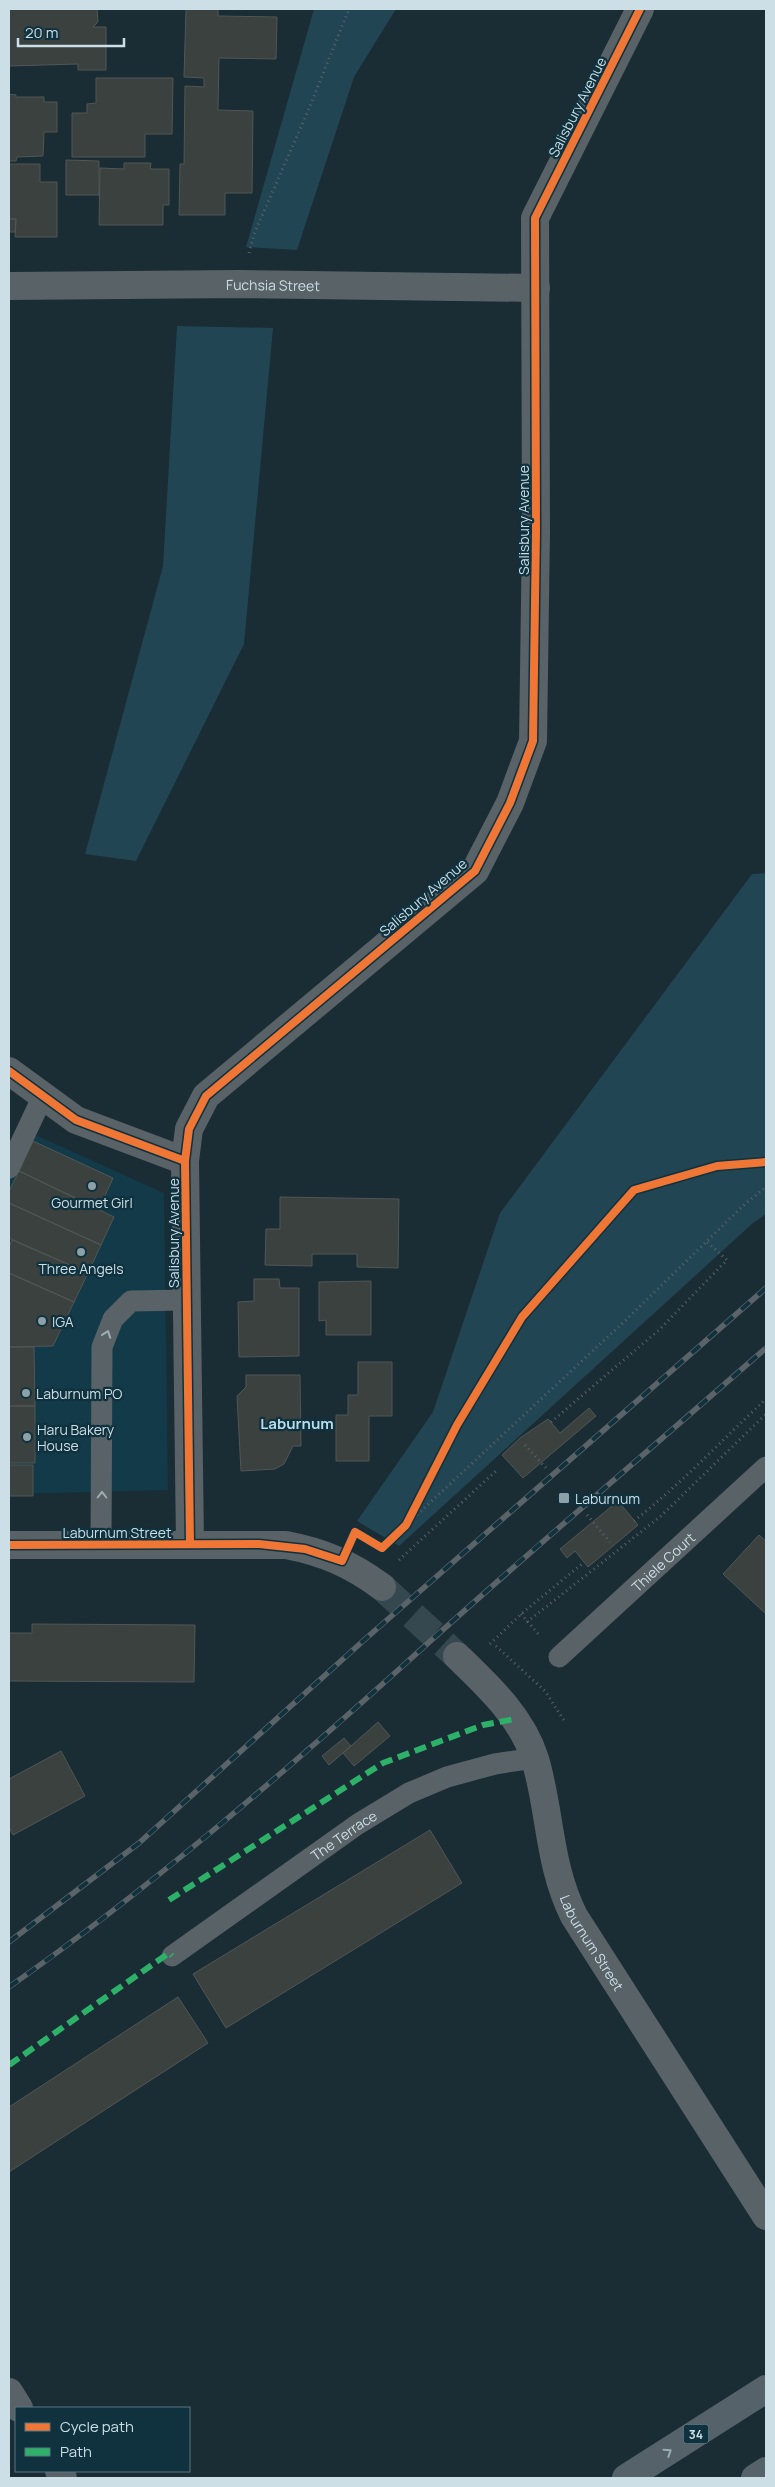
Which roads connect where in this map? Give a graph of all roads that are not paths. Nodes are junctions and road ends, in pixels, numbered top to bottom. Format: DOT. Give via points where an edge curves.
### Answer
graph roads {
  1 [pos="640,9"];
  2 [pos="9,286"];
  3 [pos="536,288"];
  4 [pos="9,1071"];
  5 [pos="42,1098"];
  6 [pos="185,1161"];
  7 [pos="9,1168"];
  8 [pos="186,1300"];
  9 [pos="766,1467"];
  10 [pos="102,1544"];
  11 [pos="190,1544"];
  12 [pos="9,1546"];
  13 [pos="382,1587"];
  14 [pos="458,1656"];
  15 [pos="559,1657"];
  16 [pos="534,1758"];
  17 [pos="172,1956"];
  18 [pos="766,2216"];
  19 [pos="766,2389"];
  20 [pos="9,2392"];
  21 [pos="18,2407"];
  22 [pos="766,2471"];
  23 [pos="626,2478"];
  24 [pos="755,2478"];
  1 -- 3 [label="street, Salisbury Avenue" via="534,218"];
  2 -- 3 [label="street, Fuchsia Street" via="240,284"];
  3 -- 6 [label="street, Salisbury Avenue" via="532,741 510,802 475,871 206,1096 189,1129"];
  4 -- 5 [label="street"];
  5 -- 6 [label="street" via="76,1120"];
  5 -- 7 [label="lane"];
  6 -- 8 [label="street, Salisbury Avenue"];
  10 -- 8 [label="lane, one-way" via="102,1347 113,1319 131,1301"];
  8 -- 11 [label="street, Salisbury Avenue"];
  9 -- 15 [label="lane, Thiele Court"];
  10 -- 11 [label="street, Laburnum Street"];
  10 -- 12 [label="street, Laburnum Street"];
  11 -- 13 [label="street, Laburnum Street" via="259,1544 305,1549 342,1561"];
  14 -- 16 [label="street, Laburnum Street" via="515,1719"];
  16 -- 17 [label="lane, The Terrace" via="454,1775 409,1793 358,1824"];
  16 -- 18 [label="street, Laburnum Street" via="556,1874 574,1916"];
  23 -- 19 [label="main road, 34, one-way"];
  20 -- 21 [label="street"];
  22 -- 24 [label="main road"];
}
